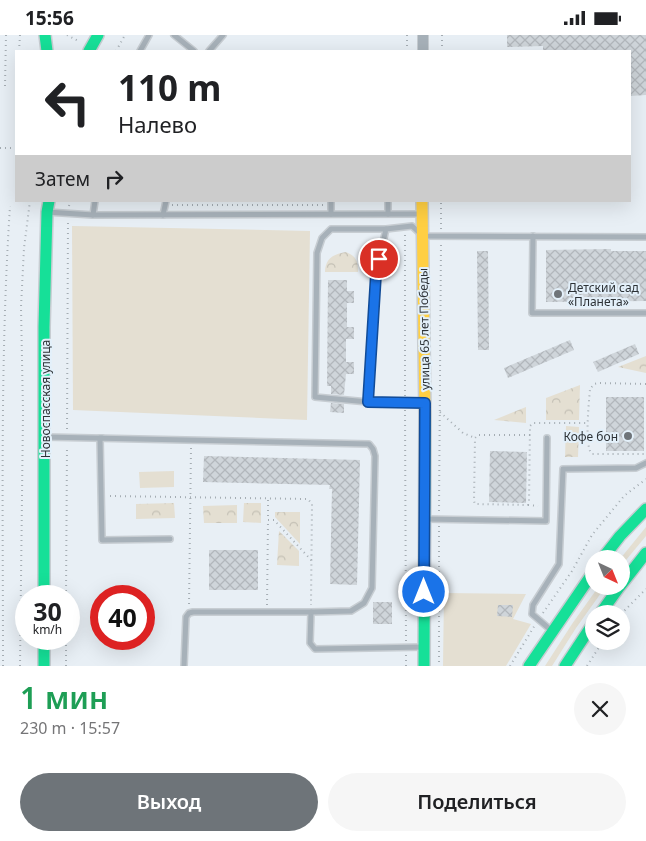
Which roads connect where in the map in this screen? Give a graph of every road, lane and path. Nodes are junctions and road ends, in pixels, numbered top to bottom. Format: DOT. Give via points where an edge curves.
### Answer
graph roads {
  1 [pos="6,35"];
  2 [pos="20,35"];
  3 [pos="46,35"];
  4 [pos="74,35"];
  5 [pos="98,35"];
  6 [pos="125,35"];
  7 [pos="149,35"];
  8 [pos="174,35"];
  9 [pos="223,35"];
  10 [pos="407,35"];
  11 [pos="423,35"];
  12 [pos="442,35"];
  13 [pos="72,38"];
  14 [pos="19,50"];
  15 [pos="47,50"];
  16 [pos="90,50"];
  17 [pos="117,50"];
  18 [pos="141,50"];
  19 [pos="193,50"];
  20 [pos="210,50"];
  21 [pos="407,50"];
  22 [pos="423,50"];
  23 [pos="442,50"];
  24 [pos="5,86"];
  25 [pos="0,147"];
  26 [pos="15,148"];
  27 [pos="30,202"];
  28 [pos="70,202"];
  29 [pos="95,202"];
  30 [pos="388,202"];
  31 [pos="422,202"];
  32 [pos="441,202"];
  33 [pos="166,203"];
  34 [pos="331,203"];
  35 [pos="10,206"];
  36 [pos="48,207"];
  37 [pos="68,212"];
  38 [pos="331,214"];
  39 [pos="388,214"];
  40 [pos="422,214"];
  41 [pos="93,215"];
  42 [pos="163,215"];
  43 [pos="406,227"];
  44 [pos="386,229"];
  45 [pos="423,236"];
  46 [pos="441,236"];
  47 [pos="533,236"];
  48 [pos="646,237"];
  49 [pos="646,313"];
  50 [pos="646,384"];
  51 [pos="368,402"];
  52 [pos="405,402"];
  53 [pos="425,403"];
  54 [pos="440,412"];
  55 [pos="588,423"];
  56 [pos="530,435"];
  57 [pos="45,437"];
  58 [pos="475,437"];
  59 [pos="67,438"];
  60 [pos="105,438"];
  61 [pos="547,438"];
  62 [pos="191,440"];
  63 [pos="646,452"];
  64 [pos="646,463"];
  65 [pos="646,479"];
  66 [pos="106,496"];
  67 [pos="190,496"];
  68 [pos="268,499"];
  69 [pos="646,509"];
  70 [pos="424,519"];
  71 [pos="438,519"];
  72 [pos="268,520"];
  73 [pos="170,539"];
  74 [pos="609,550"];
  75 [pos="646,553"];
  76 [pos="312,561"];
  77 [pos="630,574"];
  78 [pos="585,584"];
  79 [pos="44,585"];
  80 [pos="66,585"];
  81 [pos="646,589"];
  82 [pos="199,604"];
  83 [pos="630,605"];
  84 [pos="267,612"];
  85 [pos="311,612"];
  86 [pos="538,620"];
  87 [pos="552,631"];
  88 [pos="585,636"];
  89 [pos="406,647"];
  90 [pos="425,647"];
  91 [pos="44,650"];
  92 [pos="66,650"];
  93 [pos="597,650"];
  94 [pos="4,666"];
  95 [pos="20,666"];
  96 [pos="44,666"];
  97 [pos="66,666"];
  98 [pos="184,666"];
  99 [pos="406,666"];
  100 [pos="424,666"];
  101 [pos="439,666"];
  102 [pos="510,666"];
  103 [pos="529,666"];
  104 [pos="565,666"];
  105 [pos="587,666"];
  1 -- 24 [label="path"];
  2 -- 14 [label="path"];
  3 -- 15 [label="street"];
  4 -- 13 [label="path"];
  5 -- 16 [label="street"];
  6 -- 17 [label="path"];
  7 -- 18 [label="lane"];
  8 -- 19 [label="lane"];
  9 -- 20 [label="lane"];
  10 -- 21 [label="path"];
  11 -- 22 [label="street"];
  12 -- 23 [label="path"];
  25 -- 26 [label="path"];
  27 -- 95 [label="path" via="21,307"];
  28 -- 37 [label="path"];
  29 -- 41 [label="lane"];
  30 -- 39 [label="lane"];
  31 -- 40 [label="street, улица 65 лет Победы"];
  32 -- 46 [label="path"];
  33 -- 34 [label="path"];
  33 -- 42 [label="lane"];
  34 -- 38 [label="lane"];
  35 -- 94 [label="path" via="3,333"];
  36 -- 37 [label="lane"];
  36 -- 57 [label="street, Новоспасская улица"];
  37 -- 41 [label="lane"];
  37 -- 59 [label="path"];
  38 -- 39 [label="lane"];
  38 -- 42 [label="lane"];
  39 -- 40 [label="lane"];
  40 -- 45 [label="street, улица 65 лет Победы"];
  41 -- 42 [label="lane"];
  43 -- 44 [label="lane"];
  43 -- 45 [label="lane" via="412,226"];
  43 -- 52 [label="path"];
  44 -- 51 [label="lane" via="376,274"];
  44 -- 51 [label="lane" via="331,229 322,238 317,253 315,397"];
  45 -- 46 [label="lane"];
  45 -- 53 [label="street, улица 65 лет Победы"];
  46 -- 47 [label="lane"];
  46 -- 54 [label="path"];
  47 -- 48 [label="lane"];
  47 -- 49 [label="lane" via="532,313"];
  50 -- 55 [label="path" via="594,385 590,389"];
  51 -- 52 [label="lane"];
  52 -- 53 [label="lane"];
  52 -- 89 [label="path"];
  53 -- 70 [label="street, улица 65 лет Победы"];
  54 -- 58 [label="path" via="463,433"];
  54 -- 71 [label="path"];
  55 -- 56 [label="path" via="536,422 530,426"];
  55 -- 63 [label="path" via="588,449 592,454"];
  56 -- 58 [label="path" via="482,434"];
  56 -- 58 [label="path" via="529,502 524,506 475,504"];
  57 -- 59 [label="lane"];
  57 -- 79 [label="street, Новоспасская улица"];
  59 -- 60 [label="lane"];
  59 -- 80 [label="path"];
  60 -- 62 [label="lane"];
  60 -- 73 [label="lane" via="100,438 102,540"];
  61 -- 71 [label="lane" via="546,521"];
  62 -- 67 [label="path"];
  62 -- 85 [label="lane" via="369,443 375,456 372,588 364,603 351,611"];
  64 -- 86 [label="lane" via="636,468 563,469 559,564 533,605 532,614"];
  65 -- 86 [label="path" via="624,496 592,535"];
  66 -- 67 [label="path"];
  67 -- 68 [label="path"];
  67 -- 82 [label="path" via="189,604"];
  68 -- 72 [label="path"];
  68 -- 76 [label="path" via="311,501"];
  69 -- 74 [label="street"];
  70 -- 71 [label="lane"];
  70 -- 90 [label="street, улица 65 лет Победы"];
  71 -- 101 [label="path"];
  72 -- 76 [label="path" via="274,520"];
  72 -- 84 [label="path"];
  75 -- 77 [label="street"];
  76 -- 85 [label="path"];
  78 -- 87 [label="street"];
  81 -- 83 [label="path"];
  84 -- 85 [label="lane"];
  84 -- 98 [label="lane" via="189,613 186,617"];
  85 -- 89 [label="lane" via="310,643 315,649"];
  86 -- 87 [label="lane"];
  86 -- 102 [label="path"];
  87 -- 103 [label="street"];
  88 -- 104 [label="street"];
  89 -- 90 [label="lane"];
  89 -- 99 [label="path"];
  90 -- 100 [label="street, улица 65 лет Победы"];
  91 -- 96 [label="street"];
  92 -- 97 [label="path"];
  93 -- 105 [label="path"];
}
